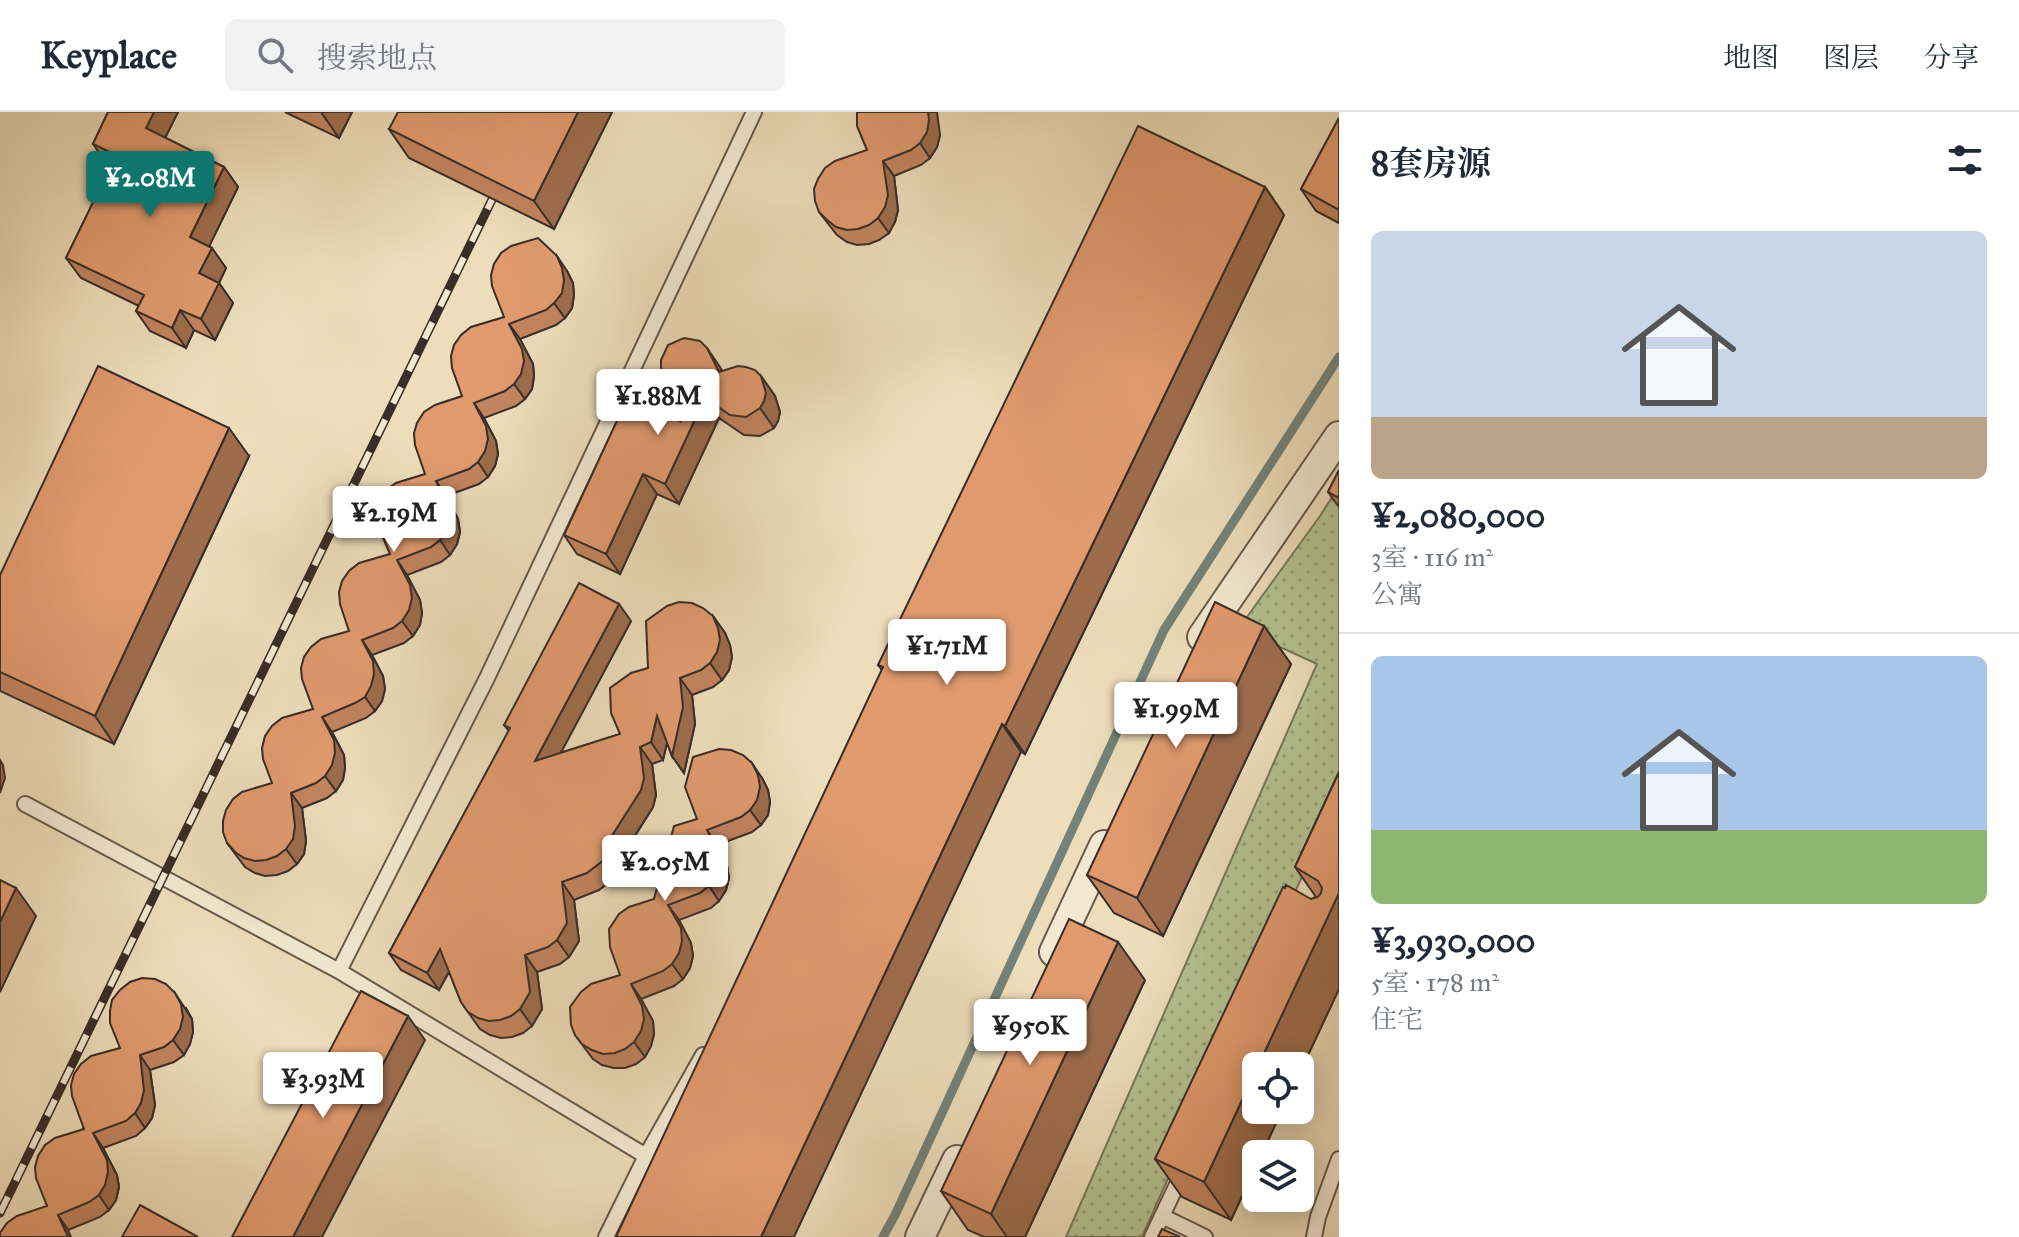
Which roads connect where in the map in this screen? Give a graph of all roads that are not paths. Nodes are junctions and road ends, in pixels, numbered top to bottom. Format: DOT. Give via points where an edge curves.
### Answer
graph roads {
  1 [pos="754,112"];
  2 [pos="1339,436"];
  3 [pos="1193,656"];
  4 [pos="25,804"];
  5 [pos="1113,826"];
  6 [pos="339,971"];
  7 [pos="1040,982"];
  8 [pos="707,1049"];
  9 [pos="967,1138"];
  10 [pos="646,1156"];
  11 [pos="1189,1159"];
  12 [pos="1339,1159"];
  13 [pos="1162,1216"];
  14 [pos="606,1237"];
  15 [pos="920,1237"];
  16 [pos="1152,1237"];
  17 [pos="1205,1237"];
  18 [pos="1314,1237"];
  1 -- 6 [label="lane" via="487,678"];
  2 -- 3 [label="street"];
  4 -- 6 [label="lane"];
  5 -- 7 [label="street"];
  6 -- 10 [label="lane"];
  8 -- 10 [label="lane"];
  9 -- 15 [label="street"];
  10 -- 14 [label="lane"];
  11 -- 13 [label="lane"];
  12 -- 18 [label="lane"];
  13 -- 16 [label="lane"];
  13 -- 17 [label="lane"];
}
